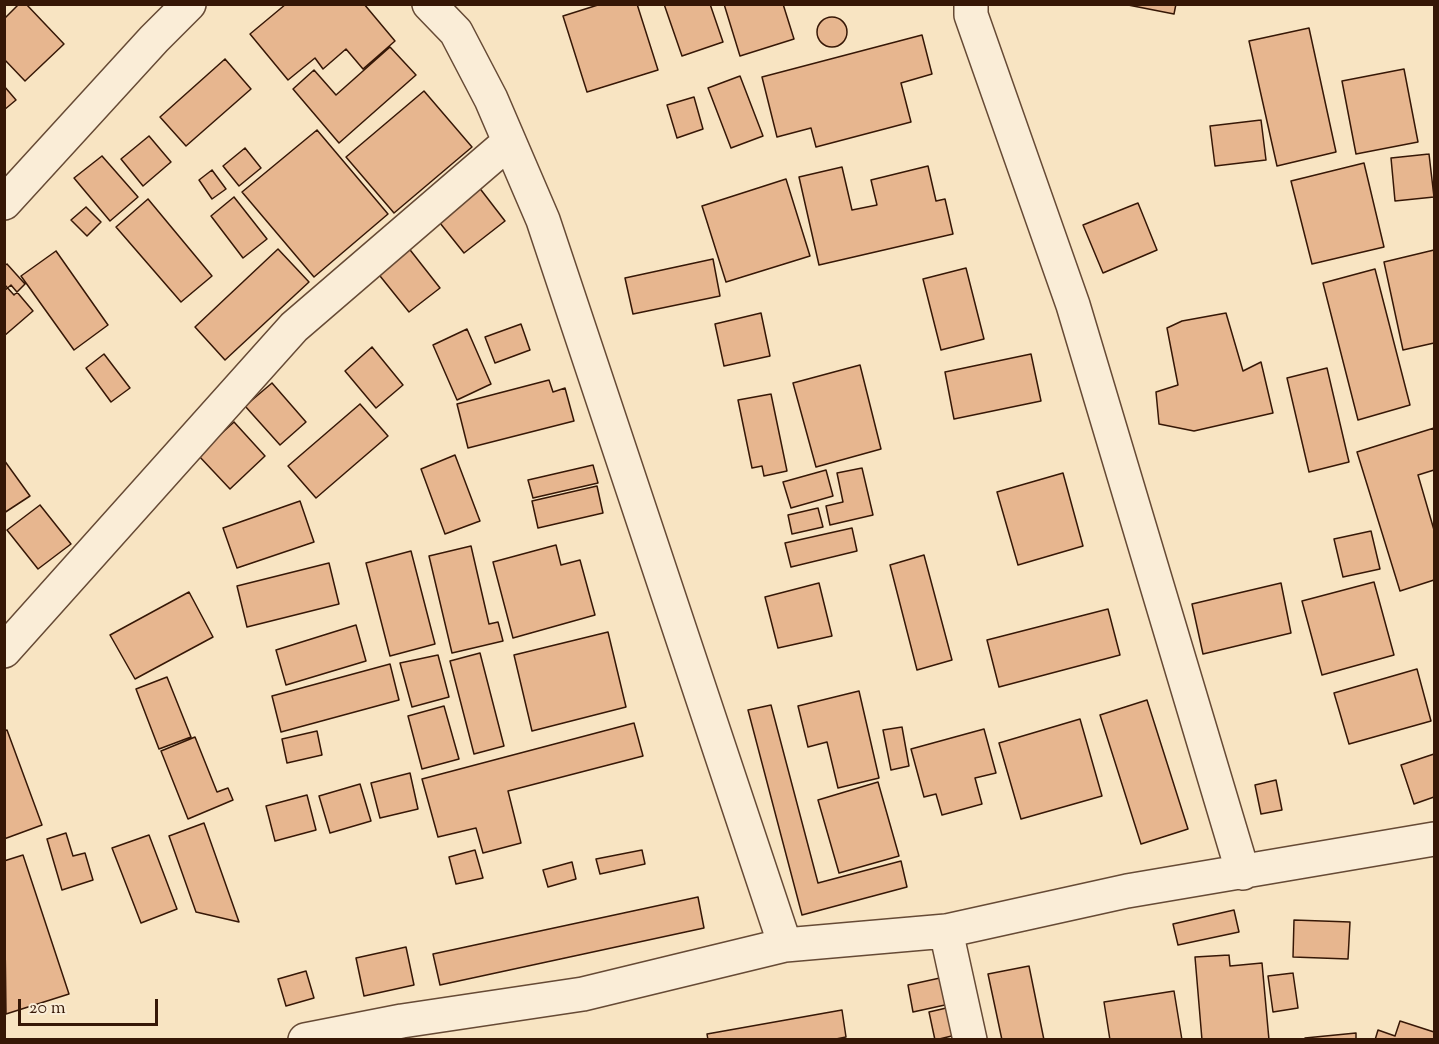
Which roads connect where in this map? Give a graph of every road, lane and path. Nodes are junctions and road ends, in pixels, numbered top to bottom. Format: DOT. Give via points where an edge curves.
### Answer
graph roads {
  1 [pos="189,4"];
  2 [pos="429,4"];
  3 [pos="971,4"];
  4 [pos="509,142"];
  5 [pos="4,202"];
  6 [pos="4,651"];
  7 [pos="1434,839"];
  8 [pos="1243,873"];
  9 [pos="946,931"];
  10 [pos="785,945"];
  11 [pos="305,1040"];
  12 [pos="970,1040"];
  1 -- 5 [label="street"];
  2 -- 4 [label="street" via="456,32"];
  3 -- 8 [label="street" via="1073,304"];
  4 -- 6 [label="street" via="294,327"];
  4 -- 10 [label="street" via="543,220"];
  7 -- 8 [label="street"];
  8 -- 9 [label="street" via="1127,891"];
  9 -- 10 [label="street"];
  9 -- 12 [label="street"];
  10 -- 11 [label="street" via="583,993"];
}
